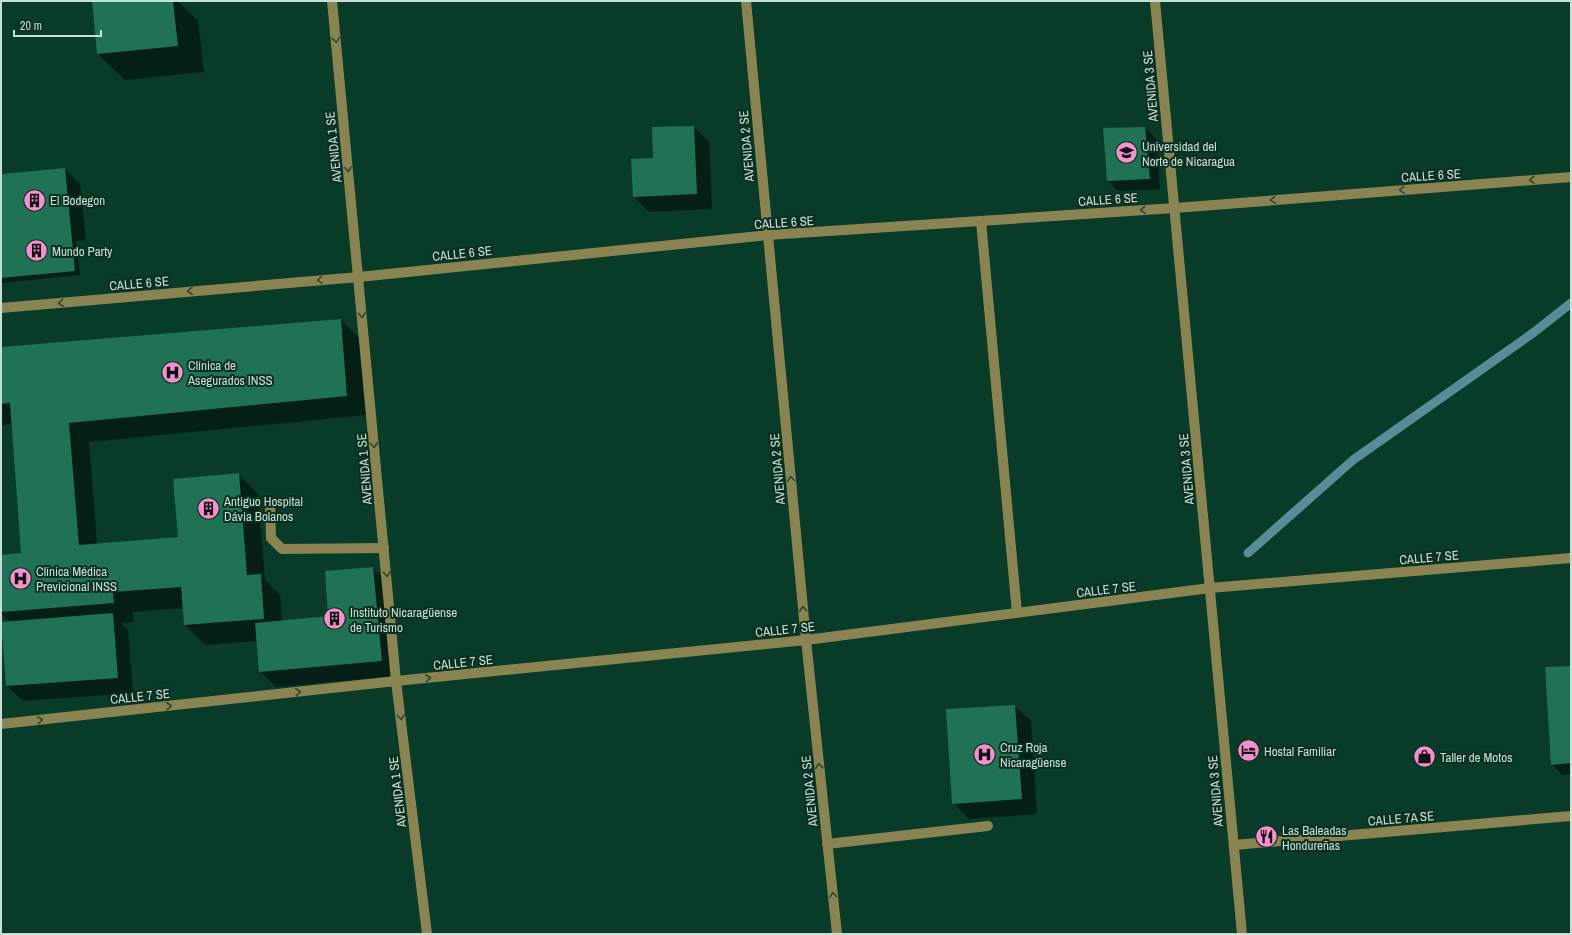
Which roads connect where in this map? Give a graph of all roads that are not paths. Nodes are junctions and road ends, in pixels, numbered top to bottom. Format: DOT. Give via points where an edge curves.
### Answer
graph roads {
  1 [pos="332,1"];
  2 [pos="746,1"];
  3 [pos="1155,1"];
  4 [pos="1571,177"];
  5 [pos="1175,208"];
  6 [pos="981,221"];
  7 [pos="768,235"];
  8 [pos="359,276"];
  9 [pos="1,308"];
  10 [pos="270,502"];
  11 [pos="384,548"];
  12 [pos="1571,558"];
  13 [pos="1210,588"];
  14 [pos="1017,613"];
  15 [pos="806,640"];
  16 [pos="396,681"];
  17 [pos="1,724"];
  18 [pos="1571,816"];
  19 [pos="988,826"];
  20 [pos="827,844"];
  21 [pos="1234,845"];
  22 [pos="427,934"];
  23 [pos="837,934"];
  24 [pos="1242,934"];
  1 -- 8 [label="street, AVENIDA 1 SE, one-way"];
  2 -- 7 [label="street, AVENIDA 2 SE"];
  3 -- 5 [label="street, AVENIDA 3 SE"];
  4 -- 5 [label="street, CALLE 6 SE, one-way"];
  5 -- 6 [label="street, CALLE 6 SE, one-way"];
  5 -- 13 [label="street, AVENIDA 3 SE"];
  6 -- 7 [label="street, CALLE 6 SE"];
  6 -- 14 [label="street"];
  7 -- 8 [label="street, CALLE 6 SE"];
  15 -- 7 [label="street, AVENIDA 2 SE, one-way"];
  8 -- 9 [label="street, CALLE 6 SE, one-way"];
  8 -- 11 [label="street, AVENIDA 1 SE, one-way"];
  10 -- 11 [label="street" via="270,538 282,549"];
  11 -- 16 [label="street, AVENIDA 1 SE, one-way"];
  12 -- 13 [label="street, CALLE 7 SE"];
  13 -- 14 [label="street, CALLE 7 SE"];
  13 -- 21 [label="street, AVENIDA 3 SE"];
  14 -- 15 [label="street, CALLE 7 SE"];
  16 -- 15 [label="street, CALLE 7 SE, one-way"];
  20 -- 15 [label="street, AVENIDA 2 SE, one-way"];
  17 -- 16 [label="street, CALLE 7 SE, one-way"];
  16 -- 22 [label="street, AVENIDA 1 SE, one-way"];
  18 -- 21 [label="street, CALLE 7A SE"];
  19 -- 20 [label="street"];
  23 -- 20 [label="street, AVENIDA 2 SE, one-way"];
  21 -- 24 [label="street, AVENIDA 3 SE"];
}
